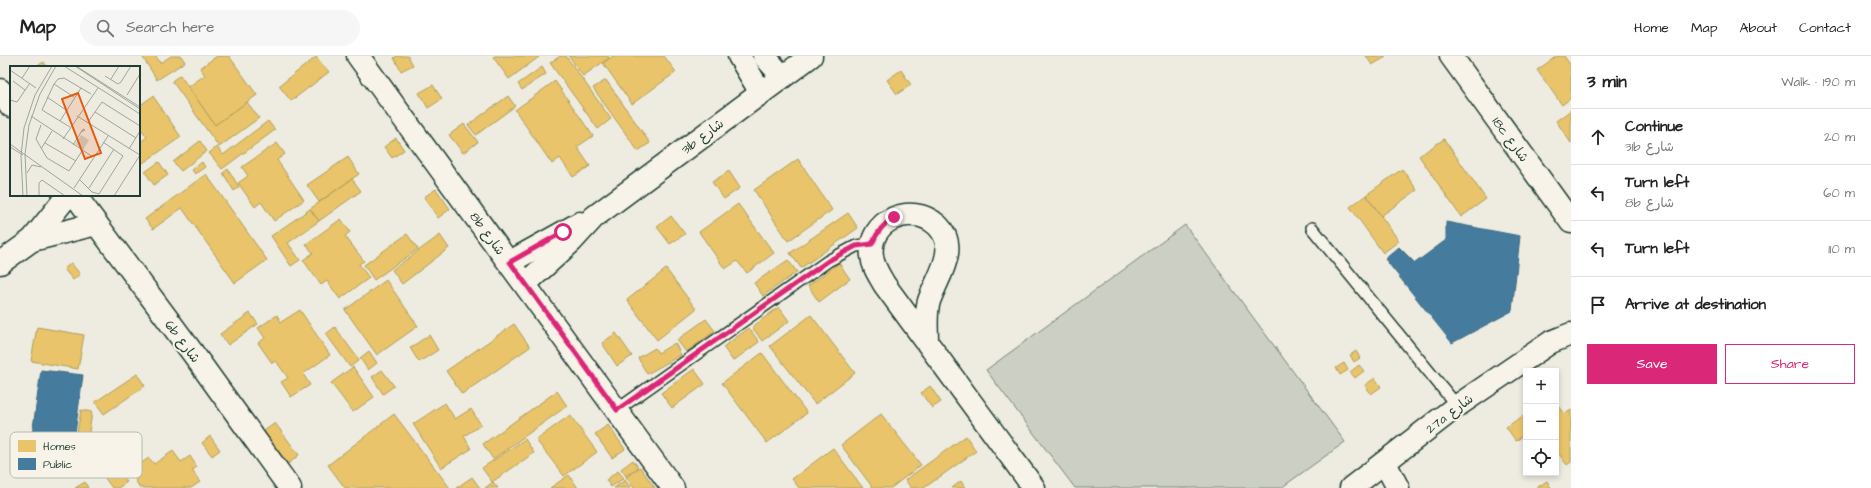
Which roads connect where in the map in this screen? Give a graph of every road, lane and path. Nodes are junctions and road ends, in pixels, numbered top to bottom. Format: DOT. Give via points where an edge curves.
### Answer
graph roads {
  1 [pos="358,56"];
  2 [pos="738,56"];
  3 [pos="764,56"];
  4 [pos="811,56"];
  5 [pos="1451,56"];
  6 [pos="782,76"];
  7 [pos="0,90"];
  8 [pos="760,92"];
  9 [pos="10,105"];
  10 [pos="67,196"];
  11 [pos="76,196"];
  12 [pos="594,217"];
  13 [pos="1571,222"];
  14 [pos="96,224"];
  15 [pos="1312,228"];
  16 [pos="32,240"];
  17 [pos="872,244"];
  18 [pos="510,262"];
  19 [pos="0,264"];
  20 [pos="526,284"];
  21 [pos="1571,320"];
  22 [pos="1571,334"];
  23 [pos="927,341"];
  24 [pos="1551,342"];
  25 [pos="1457,406"];
  26 [pos="617,410"];
  27 [pos="1385,463"];
  28 [pos="1358,486"];
  29 [pos="286,487"];
  30 [pos="673,488"];
  31 [pos="1034,488"];
  32 [pos="1398,488"];
  1 -- 18 [label="street, 8b شارع"];
  2 -- 8 [label="street"];
  3 -- 6 [label="street"];
  4 -- 6 [label="street, 31b شارع"];
  5 -- 13 [label="street, 18c شارع"];
  6 -- 8 [label="street, 31b شارع"];
  7 -- 9 [label="street"];
  8 -- 12 [label="street, 31b شارع"];
  10 -- 16 [label="street"];
  11 -- 14 [label="street, 6b شارع"];
  12 -- 18 [label="street, 31b شارع"];
  12 -- 20 [label="street, 31b شارع" via="572,242"];
  14 -- 16 [label="street"];
  14 -- 29 [label="street, 6b شارع" via="192,352"];
  15 -- 25 [label="lane"];
  16 -- 19 [label="street"];
  17 -- 23 [label="street" via="874,266 879,275"];
  17 -- 23 [label="street" via="884,224 894,217 906,214 918,214 929,219 945,236 948,248 946,263 929,301"];
  17 -- 26 [label="lane" via="856,246 833,258"];
  18 -- 20 [label="street, 8b شارع"];
  20 -- 26 [label="street, 8b شارع"];
  21 -- 24 [label="street, 27a شارع"];
  22 -- 24 [label="street, 27a شارع"];
  23 -- 31 [label="street"];
  24 -- 25 [label="street, 27a شارع"];
  25 -- 27 [label="street, 27a شارع"];
  26 -- 30 [label="street, 8b شارع"];
  27 -- 28 [label="street, 27a شارع"];
  27 -- 32 [label="street"];
}
